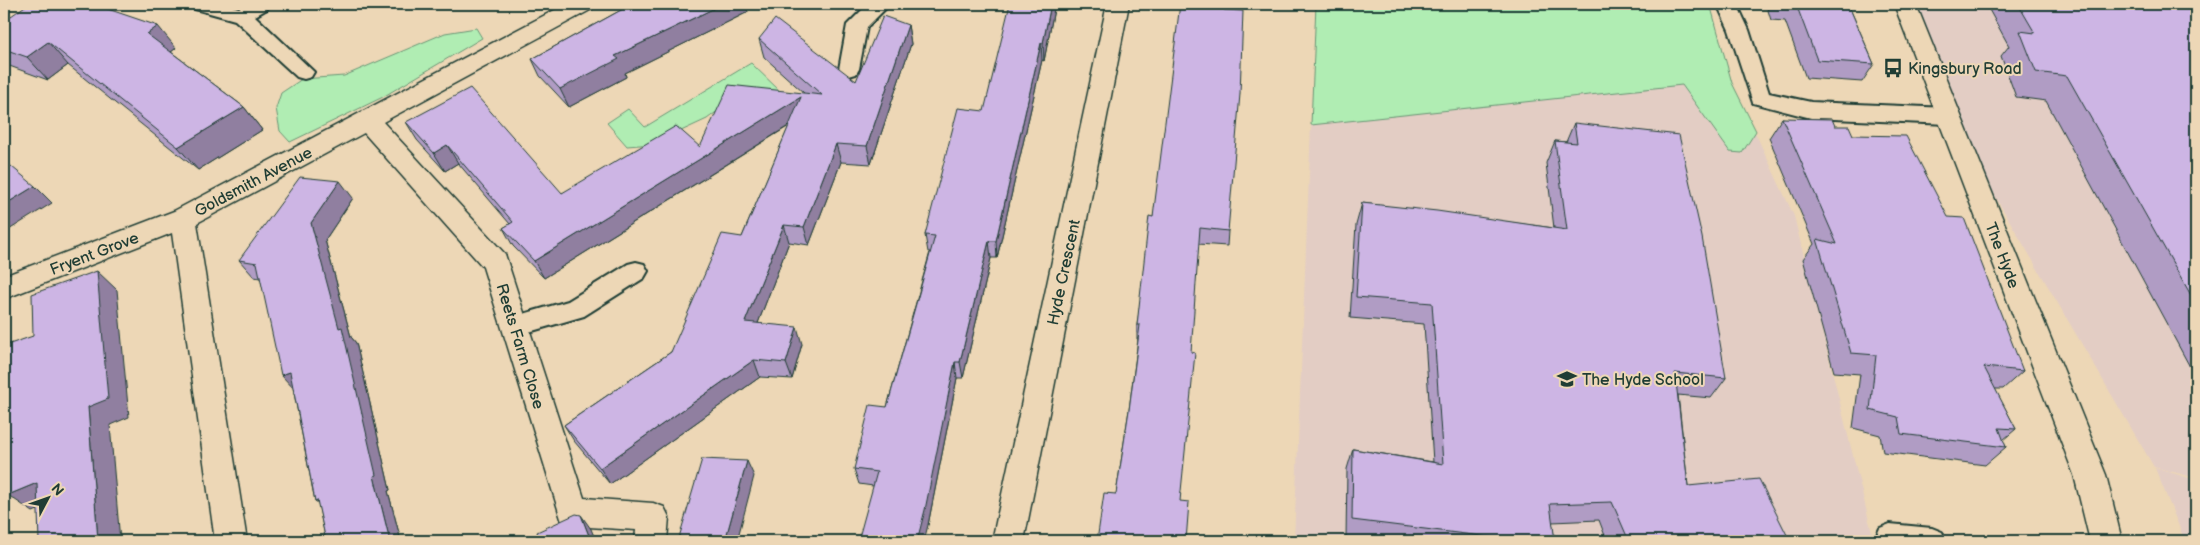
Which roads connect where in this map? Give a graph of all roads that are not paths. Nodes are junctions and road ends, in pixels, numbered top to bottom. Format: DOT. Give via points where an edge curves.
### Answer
graph roads {
  1 [pos="202,4"];
  2 [pos="260,4"];
  3 [pos="584,4"];
  4 [pos="880,4"];
  5 [pos="1118,4"];
  6 [pos="1727,4"];
  7 [pos="1905,4"];
  8 [pos="242,16"];
  9 [pos="849,69"];
  10 [pos="304,72"];
  11 [pos="1948,116"];
  12 [pos="368,121"];
  13 [pos="183,218"];
  14 [pos="636,271"];
  15 [pos="4,288"];
  16 [pos="515,326"];
  17 [pos="2099,508"];
  18 [pos="1890,537"];
  19 [pos="232,541"];
  20 [pos="651,541"];
  21 [pos="1008,541"];
  22 [pos="1932,541"];
  23 [pos="2106,541"];
  24 [pos="2124,541"];
  1 -- 8 [label="lane"];
  2 -- 8 [label="lane"];
  3 -- 12 [label="street, Goldsmith Avenue"];
  4 -- 9 [label="lane" via="857,24"];
  5 -- 21 [label="street, Hyde Crescent"];
  6 -- 11 [label="lane" via="1739,30 1760,98 1811,110"];
  7 -- 11 [label="street, The Hyde"];
  8 -- 10 [label="lane"];
  11 -- 17 [label="street, The Hyde" via="2090,475"];
  12 -- 13 [label="street, Goldsmith Avenue"];
  12 -- 16 [label="street, Reets Farm Close" via="495,262"];
  13 -- 15 [label="street, Fryent Grove"];
  13 -- 19 [label="street, Goldsmith Avenue"];
  14 -- 16 [label="lane" via="575,309"];
  16 -- 20 [label="street, Reets Farm Close" via="573,512 653,517"];
  17 -- 23 [label="street, The Hyde"];
  17 -- 24 [label="street, The Hyde"];
  18 -- 22 [label="lane"];
}
